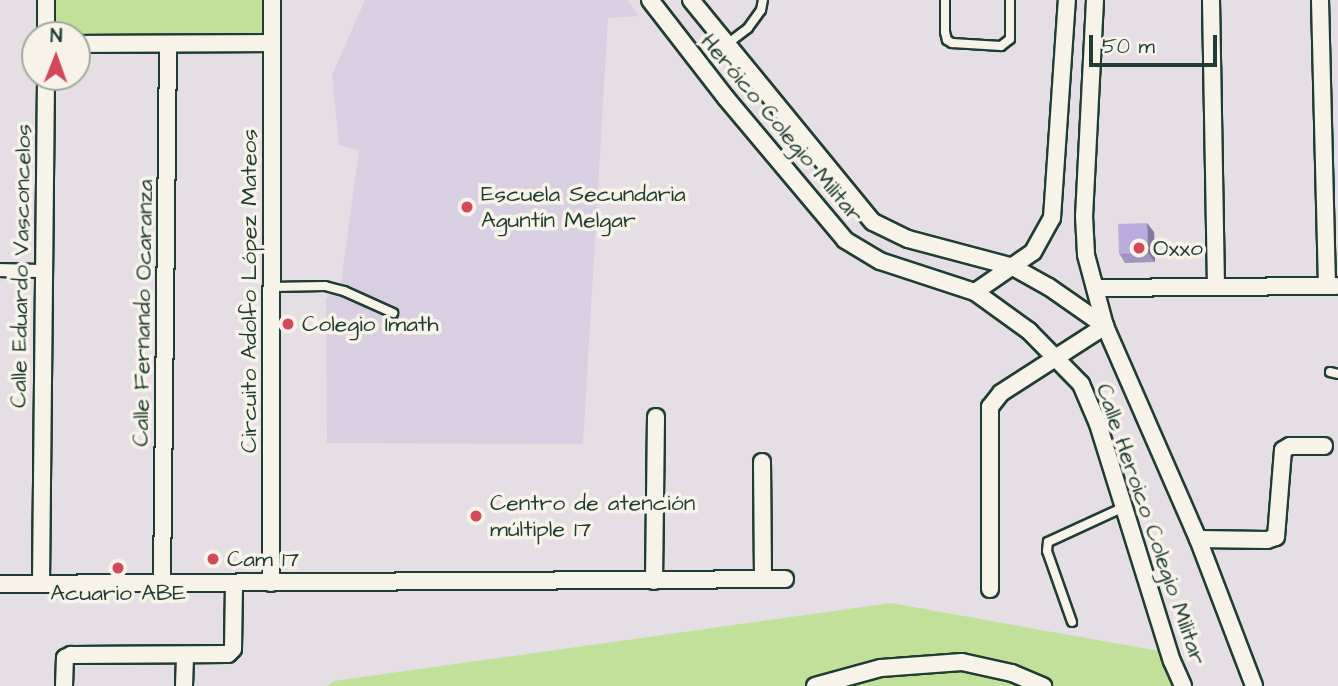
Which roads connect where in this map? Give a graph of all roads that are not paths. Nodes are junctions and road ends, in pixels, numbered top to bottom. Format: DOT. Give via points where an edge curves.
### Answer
graph roads {
  1 [pos="46,0"];
  2 [pos="272,0"];
  3 [pos="650,0"];
  4 [pos="691,0"];
  5 [pos="763,0"];
  6 [pos="946,0"];
  7 [pos="1010,0"];
  8 [pos="1067,0"];
  9 [pos="1095,0"];
  10 [pos="1211,0"];
  11 [pos="1320,0"];
  12 [pos="46,21"];
  13 [pos="272,43"];
  14 [pos="91,44"];
  15 [pos="169,44"];
  16 [pos="727,44"];
  17 [pos="46,91"];
  18 [pos="1061,97"];
  19 [pos="1090,98"];
  20 [pos="1013,267"];
  21 [pos="0,270"];
  22 [pos="44,271"];
  23 [pos="1333,286"];
  24 [pos="271,287"];
  25 [pos="1216,287"];
  26 [pos="1096,288"];
  27 [pos="975,292"];
  28 [pos="393,313"];
  29 [pos="1105,326"];
  30 [pos="1059,359"];
  31 [pos="656,417"];
  32 [pos="1324,446"];
  33 [pos="762,462"];
  34 [pos="1124,507"];
  35 [pos="1198,539"];
  36 [pos="763,579"];
  37 [pos="785,579"];
  38 [pos="654,581"];
  39 [pos="41,582"];
  40 [pos="162,583"];
  41 [pos="234,583"];
  42 [pos="271,583"];
  43 [pos="0,584"];
  44 [pos="990,589"];
  45 [pos="1072,622"];
  46 [pos="184,655"];
  47 [pos="64,686"];
  48 [pos="184,686"];
  49 [pos="815,686"];
  50 [pos="1043,686"];
  51 [pos="1183,686"];
  52 [pos="1254,686"];
  1 -- 12 [label="street"];
  2 -- 13 [label="street, Circuito Adolfo López Mateos"];
  3 -- 27 [label="street, Heróico Colegio Militar" via="845,240 880,261"];
  4 -- 16 [label="street, Heróico Colegio Militar"];
  5 -- 16 [label="lane" via="748,27"];
  6 -- 7 [label="lane" via="947,40 1001,46 1010,39"];
  8 -- 18 [label="street"];
  9 -- 19 [label="street, Calle Heroico Colegio Militar"];
  10 -- 25 [label="street"];
  11 -- 23 [label="street"];
  13 -- 15 [label="street"];
  13 -- 24 [label="street, Circuito Adolfo López Mateos"];
  14 -- 15 [label="street"];
  15 -- 40 [label="street, Calle Fernando Ocaranza"];
  16 -- 20 [label="street, Heróico Colegio Militar" via="873,222 908,239"];
  17 -- 22 [label="street, Calle Eduardo Vasconcelos"];
  18 -- 19 [label="street"];
  18 -- 20 [label="street" via="1052,218 1033,252"];
  19 -- 26 [label="street, Calle Heroico Colegio Militar" via="1084,238"];
  20 -- 27 [label="street"];
  20 -- 29 [label="street, Heróico Colegio Militar"];
  21 -- 22 [label="street"];
  22 -- 39 [label="street, Calle Eduardo Vasconcelos"];
  23 -- 25 [label="street"];
  24 -- 28 [label="lane" via="325,286"];
  24 -- 42 [label="street, Circuito Adolfo López Mateos"];
  25 -- 26 [label="street"];
  26 -- 29 [label="street, Calle Heroico Colegio Militar"];
  27 -- 30 [label="street, Calle Heroico Colegio Militar"];
  29 -- 30 [label="street"];
  29 -- 35 [label="street, Calle Heroico Colegio Militar"];
  30 -- 34 [label="street, Calle Heroico Colegio Militar" via="1081,384"];
  30 -- 44 [label="street" via="1001,393 990,407"];
  31 -- 38 [label="street"];
  32 -- 35 [label="street" via="1283,450 1276,537 1267,541"];
  33 -- 36 [label="street"];
  34 -- 45 [label="lane" via="1048,542 1047,551"];
  34 -- 51 [label="street, Calle Heroico Colegio Militar"];
  35 -- 52 [label="street, Calle Heroico Colegio Militar"];
  36 -- 37 [label="street"];
  36 -- 38 [label="street"];
  38 -- 42 [label="street"];
  39 -- 40 [label="street"];
  39 -- 43 [label="street"];
  40 -- 41 [label="street"];
  41 -- 42 [label="street"];
  41 -- 46 [label="street" via="233,649 223,655"];
  46 -- 47 [label="street" via="68,655"];
  46 -- 48 [label="street"];
  49 -- 50 [label="street" via="881,668 962,662 999,669"];
}
